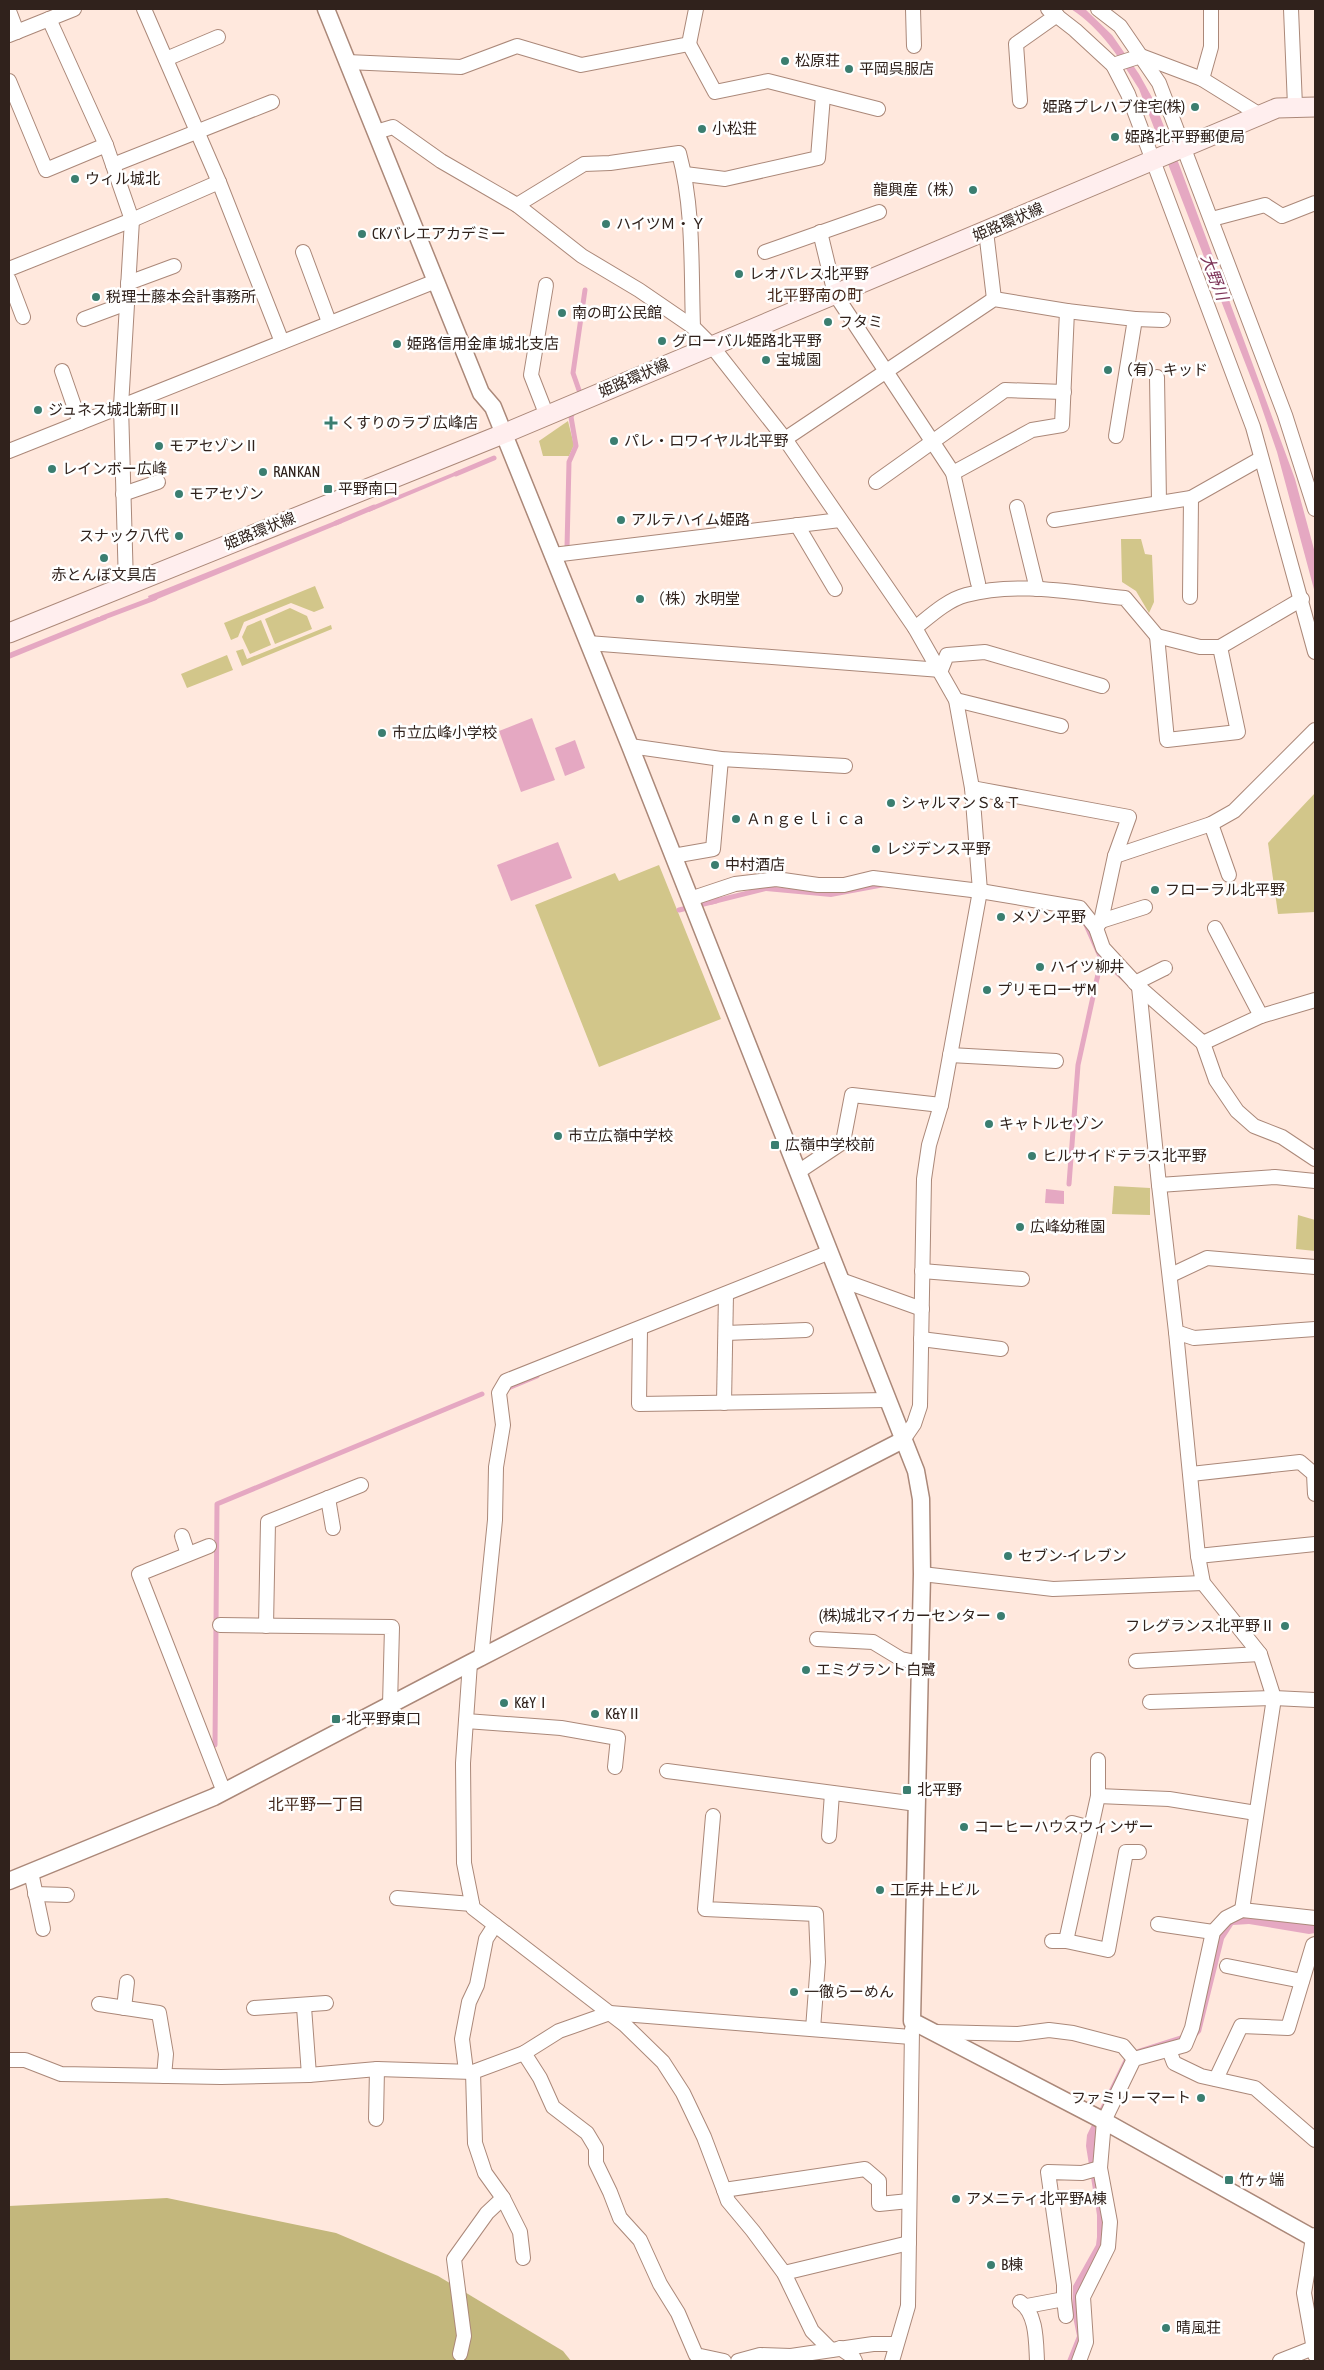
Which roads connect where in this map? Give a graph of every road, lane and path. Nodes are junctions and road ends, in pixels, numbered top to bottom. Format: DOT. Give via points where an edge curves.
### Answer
graph roads {
  1 [pos="74,9"];
  2 [pos="144,9"];
  3 [pos="326,9"];
  4 [pos="696,9"];
  5 [pos="913,9"];
  6 [pos="1098,9"];
  7 [pos="1211,9"];
  8 [pos="1291,9"];
  9 [pos="9,11"];
  10 [pos="1052,12"];
  11 [pos="49,19"];
  12 [pos="13,34"];
  13 [pos="218,37"];
  14 [pos="689,44"];
  15 [pos="914,46"];
  16 [pos="1142,56"];
  17 [pos="166,59"];
  18 [pos="347,62"];
  19 [pos="1113,65"];
  20 [pos="1202,79"];
  21 [pos="9,81"];
  22 [pos="823,96"];
  23 [pos="1020,101"];
  24 [pos="272,102"];
  25 [pos="1295,106"];
  26 [pos="1315,107"];
  27 [pos="878,109"];
  28 [pos="1260,115"];
  29 [pos="197,132"];
  30 [pos="376,132"];
  31 [pos="106,146"];
  32 [pos="1183,148"];
  33 [pos="1154,161"];
  34 [pos="113,165"];
  35 [pos="685,174"];
  36 [pos="219,182"];
  37 [pos="1315,203"];
  38 [pos="517,205"];
  39 [pos="879,212"];
  40 [pos="1212,219"];
  41 [pos="132,220"];
  42 [pos="986,231"];
  43 [pos="820,232"];
  44 [pos="303,252"];
  45 [pos="764,252"];
  46 [pos="174,266"];
  47 [pos="9,269"];
  48 [pos="9,280"];
  49 [pos="436,281"];
  50 [pos="128,283"];
  51 [pos="546,285"];
  52 [pos="835,294"];
  53 [pos="994,299"];
  54 [pos="127,303"];
  55 [pos="1067,311"];
  56 [pos="23,317"];
  57 [pos="84,319"];
  58 [pos="1135,319"];
  59 [pos="1163,320"];
  60 [pos="329,322"];
  61 [pos="693,327"];
  62 [pos="282,342"];
  63 [pos="711,345"];
  64 [pos="62,372"];
  65 [pos="886,372"];
  66 [pos="1157,377"];
  67 [pos="1064,392"];
  68 [pos="121,406"];
  69 [pos="547,416"];
  70 [pos="80,423"];
  71 [pos="503,434"];
  72 [pos="1116,436"];
  73 [pos="785,439"];
  74 [pos="933,442"];
  75 [pos="9,451"];
  76 [pos="1260,459"];
  77 [pos="953,473"];
  78 [pos="158,482"];
  79 [pos="876,482"];
  80 [pos="124,494"];
  81 [pos="1191,498"];
  82 [pos="1159,502"];
  83 [pos="1017,507"];
  84 [pos="1315,509"];
  85 [pos="840,520"];
  86 [pos="1054,520"];
  87 [pos="797,525"];
  88 [pos="553,555"];
  89 [pos="978,583"];
  90 [pos="126,585"];
  91 [pos="835,589"];
  92 [pos="1037,589"];
  93 [pos="1190,597"];
  94 [pos="1302,599"];
  95 [pos="915,628"];
  96 [pos="9,632"];
  97 [pos="1158,636"];
  98 [pos="588,643"];
  99 [pos="1220,647"];
  100 [pos="1315,652"];
  101 [pos="941,670"];
  102 [pos="1102,686"];
  103 [pos="956,700"];
  104 [pos="1061,726"];
  105 [pos="1315,730"];
  106 [pos="630,746"];
  107 [pos="720,759"];
  108 [pos="844,766"];
  109 [pos="972,788"];
  110 [pos="1211,824"];
  111 [pos="673,856"];
  112 [pos="1115,856"];
  113 [pos="1229,875"];
  114 [pos="980,891"];
  115 [pos="690,899"];
  116 [pos="1145,907"];
  117 [pos="1098,924"];
  118 [pos="1216,928"];
  119 [pos="1165,968"];
  120 [pos="1137,985"];
  121 [pos="1315,1000"];
  122 [pos="1261,1016"];
  123 [pos="1203,1042"];
  124 [pos="950,1055"];
  125 [pos="1056,1061"];
  126 [pos="941,1105"];
  127 [pos="1315,1159"];
  128 [pos="798,1172"];
  129 [pos="1315,1181"];
  130 [pos="1159,1185"];
  131 [pos="830,1252"];
  132 [pos="1315,1267"];
  133 [pos="922,1271"];
  134 [pos="1171,1275"];
  135 [pos="1022,1279"];
  136 [pos="841,1280"];
  137 [pos="726,1294"];
  138 [pos="922,1309"];
  139 [pos="640,1329"];
  140 [pos="1315,1329"];
  141 [pos="806,1330"];
  142 [pos="1176,1332"];
  143 [pos="726,1333"];
  144 [pos="921,1339"];
  145 [pos="1001,1349"];
  146 [pos="887,1400"];
  147 [pos="724,1403"];
  148 [pos="903,1440"];
  149 [pos="1191,1474"];
  150 [pos="361,1485"];
  151 [pos="1315,1494"];
  152 [pos="328,1498"];
  153 [pos="333,1528"];
  154 [pos="182,1536"];
  155 [pos="1315,1544"];
  156 [pos="210,1546"];
  157 [pos="188,1554"];
  158 [pos="1198,1556"];
  159 [pos="922,1574"];
  160 [pos="1203,1583"];
  161 [pos="220,1625"];
  162 [pos="266,1626"];
  163 [pos="817,1638"];
  164 [pos="1260,1654"];
  165 [pos="475,1660"];
  166 [pos="1136,1661"];
  167 [pos="920,1663"];
  168 [pos="1274,1698"];
  169 [pos="1315,1700"];
  170 [pos="1150,1702"];
  171 [pos="390,1705"];
  172 [pos="466,1721"];
  173 [pos="1098,1760"];
  174 [pos="614,1767"];
  175 [pos="667,1771"];
  176 [pos="224,1792"];
  177 [pos="832,1793"];
  178 [pos="1098,1796"];
  179 [pos="917,1804"];
  180 [pos="1256,1813"];
  181 [pos="713,1816"];
  182 [pos="1072,1823"];
  183 [pos="1091,1828"];
  184 [pos="829,1836"];
  185 [pos="1139,1852"];
  186 [pos="31,1872"];
  187 [pos="9,1881"];
  188 [pos="35,1894"];
  189 [pos="68,1895"];
  190 [pos="397,1898"];
  191 [pos="472,1904"];
  192 [pos="1242,1910"];
  193 [pos="1315,1918"];
  194 [pos="1158,1924"];
  195 [pos="494,1925"];
  196 [pos="43,1929"];
  197 [pos="1213,1932"];
  198 [pos="1315,1944"];
  199 [pos="1226,1966"];
  200 [pos="127,1982"];
  201 [pos="1302,1982"];
  202 [pos="326,2003"];
  203 [pos="99,2004"];
  204 [pos="304,2006"];
  205 [pos="124,2008"];
  206 [pos="254,2008"];
  207 [pos="610,2013"];
  208 [pos="813,2029"];
  209 [pos="912,2029"];
  210 [pos="935,2032"];
  211 [pos="1169,2050"];
  212 [pos="524,2052"];
  213 [pos="1134,2059"];
  214 [pos="9,2060"];
  215 [pos="377,2069"];
  216 [pos="469,2072"];
  217 [pos="310,2075"];
  218 [pos="164,2076"];
  219 [pos="1216,2079"];
  220 [pos="1097,2118"];
  221 [pos="376,2119"];
  222 [pos="1315,2140"];
  223 [pos="1100,2168"];
  224 [pos="724,2190"];
  225 [pos="502,2198"];
  226 [pos="909,2201"];
  227 [pos="1314,2238"];
  228 [pos="909,2244"];
  229 [pos="523,2258"];
  230 [pos="784,2273"];
  231 [pos="1064,2299"];
  232 [pos="1066,2316"];
  233 [pos="896,2344"];
  234 [pos="836,2349"];
  235 [pos="1314,2352"];
  236 [pos="460,2354"];
  237 [pos="724,2361"];
  238 [pos="738,2361"];
  239 [pos="854,2361"];
  240 [pos="892,2361"];
  241 [pos="1037,2361"];
  242 [pos="1079,2361"];
  243 [pos="1280,2361"];
  1 -- 11 [label="street"];
  2 -- 17 [label="street"];
  3 -- 18 [label="street"];
  4 -- 14 [label="street"];
  5 -- 15 [label="street"];
  6 -- 16 [label="street" via="1120,26"];
  7 -- 20 [label="street" via="1211,47"];
  8 -- 25 [label="street"];
  9 -- 12 [label="street"];
  10 -- 19 [label="street"];
  10 -- 23 [label="street" via="1016,44"];
  11 -- 12 [label="street"];
  11 -- 31 [label="street"];
  13 -- 17 [label="street"];
  14 -- 18 [label="street" via="581,65 517,46 461,67"];
  14 -- 22 [label="street" via="715,92 768,81"];
  16 -- 19 [label="street"];
  16 -- 20 [label="street"];
  16 -- 32 [label="street" via="1159,83"];
  17 -- 29 [label="street"];
  18 -- 30 [label="street"];
  19 -- 33 [label="street"];
  20 -- 28 [label="street"];
  21 -- 31 [label="street" via="46,170"];
  22 -- 27 [label="street"];
  22 -- 35 [label="street" via="818,158 725,179"];
  24 -- 29 [label="street"];
  25 -- 26 [label="main road, 姫路環状線"];
  25 -- 28 [label="main road, 姫路環状線" via="1277,108"];
  28 -- 32 [label="main road, 姫路環状線"];
  29 -- 34 [label="street"];
  29 -- 36 [label="street"];
  30 -- 38 [label="street" via="393,127 441,161"];
  30 -- 49 [label="street"];
  31 -- 34 [label="street"];
  32 -- 33 [label="main road, 姫路環状線"];
  32 -- 40 [label="street"];
  33 -- 42 [label="main road, 姫路環状線"];
  33 -- 76 [label="street" via="1253,427"];
  34 -- 41 [label="street"];
  35 -- 38 [label="street" via="679,152 584,164"];
  35 -- 61 [label="street"];
  36 -- 41 [label="street"];
  36 -- 62 [label="street"];
  37 -- 40 [label="street" via="1282,216 1265,205"];
  38 -- 61 [label="street" via="582,256"];
  39 -- 43 [label="street"];
  40 -- 84 [label="street" via="1285,415"];
  41 -- 47 [label="street"];
  41 -- 50 [label="street"];
  42 -- 52 [label="main road, 姫路環状線"];
  42 -- 53 [label="street"];
  43 -- 45 [label="street"];
  43 -- 52 [label="street"];
  44 -- 60 [label="street"];
  46 -- 50 [label="street"];
  48 -- 56 [label="street"];
  49 -- 60 [label="street"];
  49 -- 71 [label="street" via="481,393 493,406"];
  50 -- 54 [label="street"];
  51 -- 69 [label="street" via="531,376"];
  52 -- 63 [label="main road, 姫路環状線"];
  52 -- 65 [label="street"];
  53 -- 55 [label="street"];
  53 -- 65 [label="street"];
  54 -- 57 [label="street"];
  54 -- 68 [label="street"];
  55 -- 58 [label="street"];
  55 -- 67 [label="street"];
  58 -- 59 [label="street"];
  58 -- 72 [label="street"];
  60 -- 62 [label="street"];
  61 -- 63 [label="street"];
  62 -- 68 [label="street"];
  63 -- 69 [label="main road, 姫路環状線"];
  63 -- 73 [label="street"];
  64 -- 70 [label="street"];
  65 -- 73 [label="street"];
  65 -- 74 [label="street"];
  66 -- 82 [label="street"];
  67 -- 74 [label="street" via="1005,390"];
  67 -- 77 [label="street" via="1062,425 1032,430"];
  68 -- 70 [label="street"];
  68 -- 80 [label="street"];
  69 -- 71 [label="main road, 姫路環状線"];
  70 -- 75 [label="street"];
  71 -- 88 [label="street"];
  71 -- 90 [label="main road, 姫路環状線"];
  73 -- 85 [label="street"];
  74 -- 77 [label="street"];
  74 -- 79 [label="street"];
  76 -- 81 [label="street"];
  76 -- 94 [label="street"];
  77 -- 89 [label="street"];
  78 -- 80 [label="street"];
  80 -- 90 [label="street"];
  81 -- 82 [label="street"];
  81 -- 93 [label="street"];
  82 -- 86 [label="street"];
  83 -- 92 [label="street"];
  85 -- 87 [label="street"];
  85 -- 95 [label="street"];
  87 -- 88 [label="street"];
  87 -- 91 [label="street"];
  88 -- 98 [label="street"];
  90 -- 96 [label="main road, 姫路環状線"];
  92 -- 95 [label="street" via="965,595 943,606"];
  92 -- 97 [label="street" via="1125,598"];
  94 -- 99 [label="street"];
  94 -- 100 [label="street"];
  95 -- 101 [label="street"];
  97 -- 99 [label="street" via="1200,646"];
  97 -- 99 [label="street" via="1167,740 1238,732"];
  98 -- 101 [label="street"];
  98 -- 106 [label="street"];
  101 -- 102 [label="street" via="947,655 985,652"];
  101 -- 103 [label="street"];
  103 -- 104 [label="street"];
  103 -- 109 [label="street"];
  105 -- 110 [label="street" via="1234,812"];
  106 -- 107 [label="street"];
  106 -- 111 [label="street"];
  107 -- 108 [label="street"];
  107 -- 111 [label="street" via="713,849"];
  109 -- 112 [label="street" via="1129,817"];
  109 -- 114 [label="street"];
  110 -- 112 [label="street"];
  110 -- 113 [label="street"];
  111 -- 115 [label="street"];
  112 -- 117 [label="street"];
  114 -- 115 [label="street" via="873,878 844,886 776,879 735,884"];
  114 -- 117 [label="street" via="1080,908"];
  114 -- 124 [label="street"];
  115 -- 128 [label="street"];
  116 -- 117 [label="street"];
  117 -- 120 [label="street" via="1103,948"];
  118 -- 122 [label="street"];
  119 -- 120 [label="street"];
  120 -- 123 [label="street"];
  120 -- 130 [label="street" via="1142,1004"];
  121 -- 122 [label="street"];
  122 -- 123 [label="street"];
  123 -- 127 [label="street" via="1216,1080 1238,1110 1254,1126 1282,1137"];
  124 -- 125 [label="street"];
  124 -- 126 [label="street"];
  126 -- 128 [label="street" via="852,1095 843,1142"];
  126 -- 133 [label="street" via="929,1145 924,1179"];
  128 -- 131 [label="street"];
  129 -- 130 [label="street" via="1275,1177"];
  130 -- 134 [label="street"];
  131 -- 136 [label="street"];
  131 -- 137 [label="street"];
  132 -- 134 [label="street" via="1207,1258"];
  133 -- 135 [label="street"];
  133 -- 138 [label="street"];
  134 -- 142 [label="street"];
  136 -- 138 [label="street"];
  136 -- 146 [label="street"];
  137 -- 139 [label="street"];
  137 -- 143 [label="street"];
  138 -- 144 [label="street"];
  139 -- 147 [label="street" via="639,1404"];
  139 -- 165 [label="street" via="506,1381 499,1393 503,1425 496,1466 495,1520"];
  140 -- 142 [label="street" via="1194,1338"];
  141 -- 143 [label="street"];
  142 -- 149 [label="street"];
  143 -- 147 [label="street"];
  144 -- 145 [label="street"];
  144 -- 148 [label="street" via="920,1406 914,1424"];
  146 -- 147 [label="street"];
  146 -- 148 [label="street"];
  148 -- 159 [label="street" via="919,1484"];
  148 -- 165 [label="street"];
  149 -- 151 [label="street" via="1300,1462 1314,1474"];
  149 -- 158 [label="street"];
  150 -- 152 [label="street"];
  152 -- 153 [label="street"];
  152 -- 162 [label="street" via="268,1522"];
  154 -- 157 [label="street"];
  155 -- 158 [label="street"];
  156 -- 157 [label="street"];
  157 -- 176 [label="street" via="139,1574"];
  158 -- 160 [label="street"];
  159 -- 160 [label="street" via="1054,1589"];
  159 -- 167 [label="street"];
  160 -- 164 [label="street"];
  161 -- 162 [label="street"];
  162 -- 171 [label="street" via="392,1627"];
  163 -- 167 [label="street" via="873,1642 901,1659"];
  164 -- 166 [label="street"];
  164 -- 168 [label="street"];
  165 -- 171 [label="street"];
  165 -- 172 [label="street"];
  167 -- 179 [label="street"];
  168 -- 169 [label="street"];
  168 -- 170 [label="street"];
  168 -- 180 [label="street"];
  171 -- 176 [label="street"];
  172 -- 174 [label="street" via="561,1728 618,1738"];
  172 -- 191 [label="street" via="464,1863"];
  173 -- 178 [label="street"];
  175 -- 177 [label="street"];
  176 -- 186 [label="street"];
  177 -- 179 [label="street"];
  177 -- 184 [label="street"];
  178 -- 180 [label="street" via="1169,1799"];
  178 -- 183 [label="street"];
  179 -- 209 [label="street"];
  180 -- 192 [label="street"];
  181 -- 208 [label="street" via="706,1909 816,1914 818,1962"];
  182 -- 183 [label="street"];
  183 -- 185 [label="street" via="1059,1941 1108,1950 1126,1852"];
  186 -- 187 [label="street"];
  186 -- 188 [label="street"];
  188 -- 189 [label="street"];
  188 -- 196 [label="street"];
  190 -- 191 [label="street"];
  191 -- 195 [label="street"];
  192 -- 193 [label="street"];
  192 -- 197 [label="street" via="1226,1918"];
  194 -- 197 [label="street"];
  195 -- 207 [label="street"];
  195 -- 216 [label="street" via="486,1939 462,2039"];
  197 -- 211 [label="street" via="1192,2028 1185,2044"];
  198 -- 201 [label="street"];
  199 -- 201 [label="street"];
  200 -- 205 [label="street"];
  201 -- 219 [label="street" via="1288,2028 1241,2026"];
  202 -- 204 [label="street"];
  203 -- 205 [label="street"];
  204 -- 206 [label="street"];
  204 -- 217 [label="street"];
  205 -- 218 [label="street" via="159,2013 166,2054"];
  207 -- 208 [label="street"];
  207 -- 212 [label="street" via="559,2031"];
  207 -- 224 [label="street" via="663,2062 704,2137"];
  208 -- 209 [label="street"];
  209 -- 210 [label="street"];
  209 -- 226 [label="street"];
  210 -- 213 [label="street" via="1018,2034 1049,2030 1073,2033 1123,2046"];
  210 -- 220 [label="street"];
  211 -- 213 [label="street"];
  211 -- 219 [label="street" via="1174,2063 1201,2076"];
  212 -- 216 [label="street"];
  212 -- 237 [label="street" via="554,2107 587,2133 596,2148 596,2163 620,2218 640,2240 696,2355"];
  213 -- 220 [label="street"];
  214 -- 218 [label="street" via="25,2060 61,2074"];
  215 -- 216 [label="street"];
  215 -- 217 [label="street"];
  215 -- 221 [label="street"];
  216 -- 225 [label="street" via="475,2143 484,2173"];
  217 -- 218 [label="street"];
  219 -- 222 [label="street" via="1255,2088"];
  220 -- 223 [label="street"];
  220 -- 227 [label="street"];
  223 -- 231 [label="street" via="1082,2173 1048,2172"];
  223 -- 242 [label="street" via="1110,2222 1108,2247 1084,2297 1086,2342"];
  224 -- 226 [label="street" via="864,2169 879,2181 879,2204"];
  224 -- 230 [label="street" via="728,2201"];
  225 -- 229 [label="street" via="520,2232"];
  225 -- 236 [label="street" via="487,2213 454,2259 464,2336"];
  226 -- 228 [label="street"];
  227 -- 235 [label="street" via="1304,2293"];
  228 -- 230 [label="street"];
  228 -- 233 [label="street" via="908,2306"];
  230 -- 234 [label="street" via="812,2331"];
  231 -- 232 [label="street"];
  231 -- 241 [label="street" via="1023,2304 1032,2321"];
  233 -- 234 [label="street"];
  233 -- 240 [label="street"];
  234 -- 238 [label="street" via="791,2356 760,2355"];
  234 -- 239 [label="street" via="853,2357"];
  235 -- 243 [label="street"];
}
